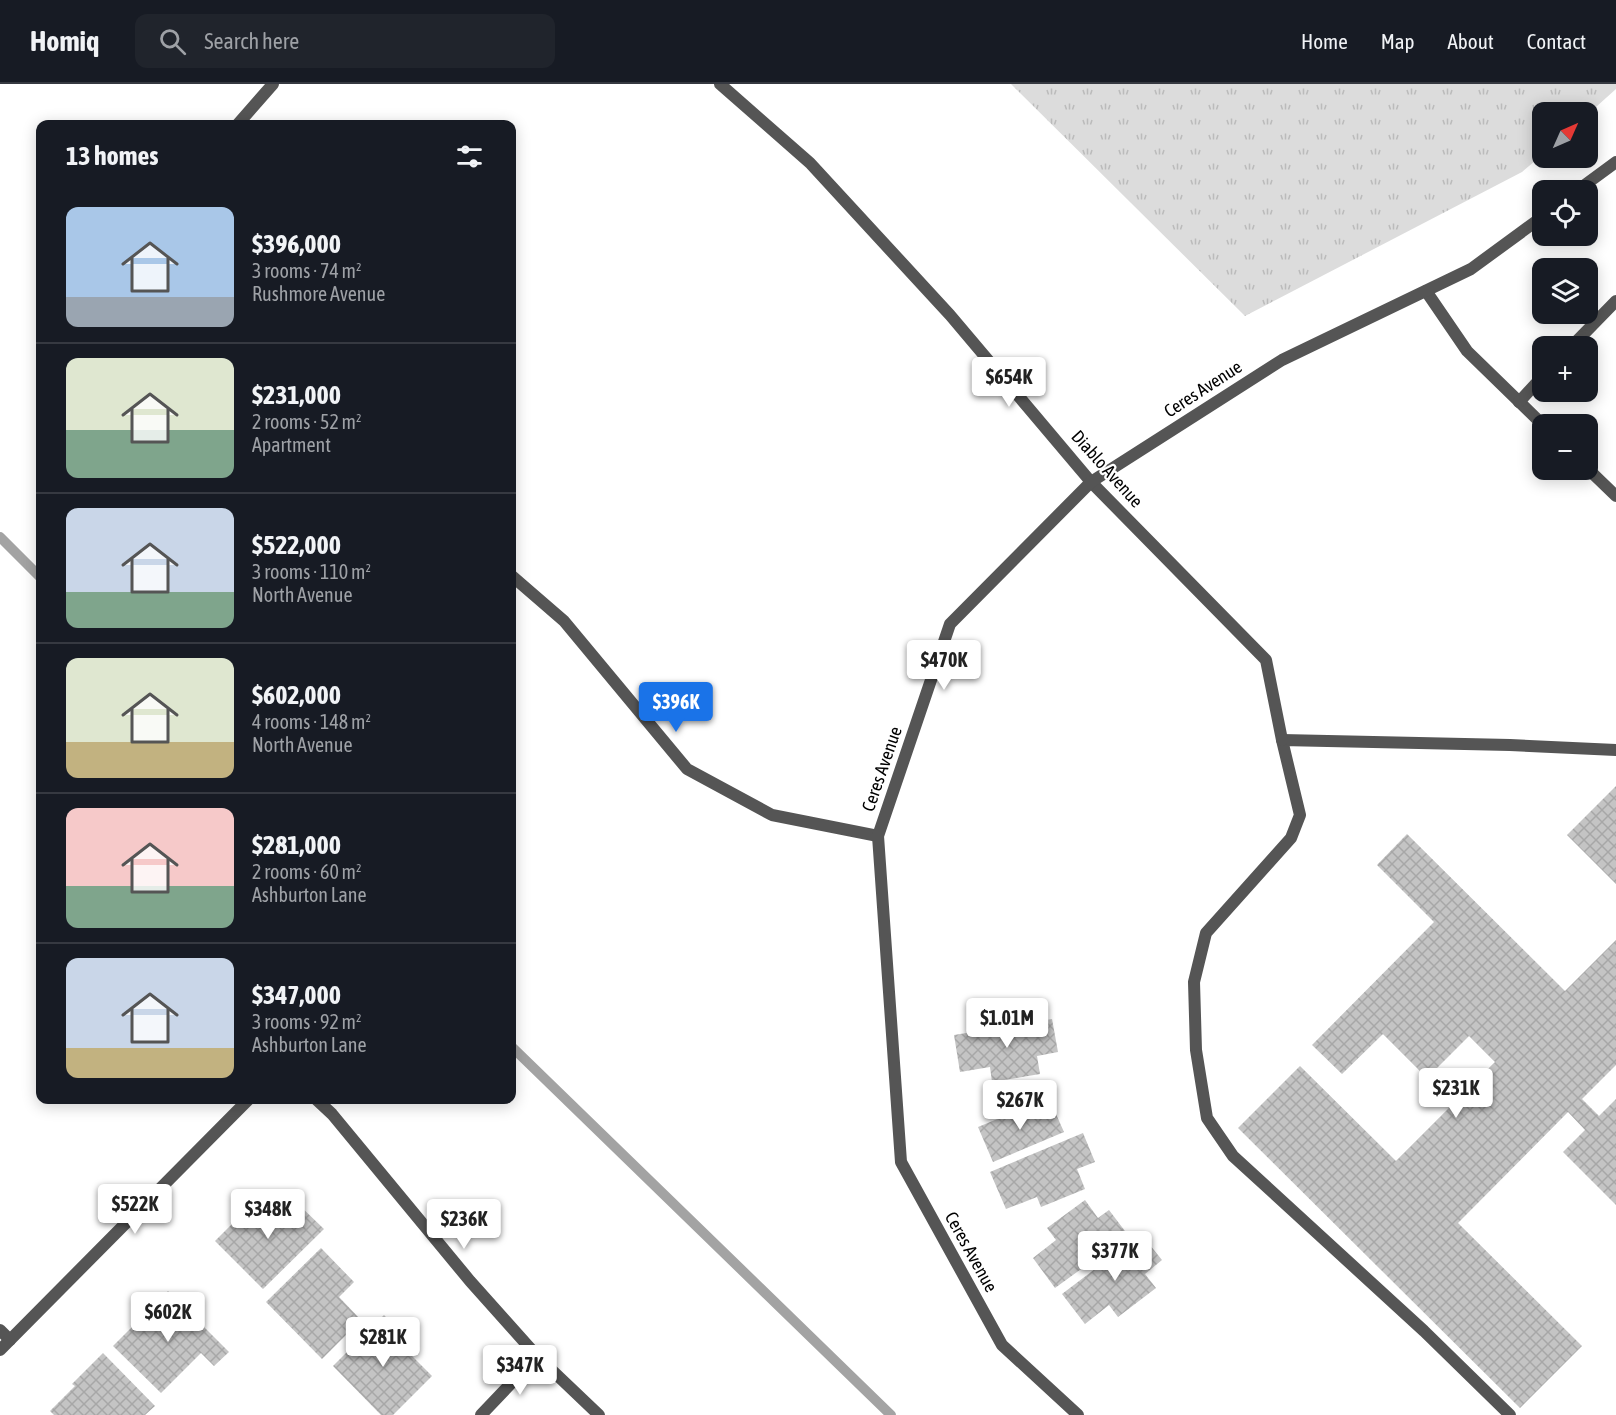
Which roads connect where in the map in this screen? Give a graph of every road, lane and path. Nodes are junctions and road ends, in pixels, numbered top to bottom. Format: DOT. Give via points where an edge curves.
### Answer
graph roads {
  1 [pos="273,84"];
  2 [pos="720,84"];
  3 [pos="242,120"];
  4 [pos="1616,162"];
  5 [pos="1592,180"];
  6 [pos="1532,224"];
  7 [pos="1426,291"];
  8 [pos="1616,301"];
  9 [pos="1582,336"];
  10 [pos="1532,388"];
  11 [pos="1519,402"];
  12 [pos="1532,414"];
  13 [pos="1598,479"];
  14 [pos="1091,482"];
  15 [pos="1616,496"];
  16 [pos="516,579"];
  17 [pos="1282,740"];
  18 [pos="1616,750"];
  19 [pos="878,837"];
  20 [pos="244,1104"];
  21 [pos="321,1104"];
  22 [pos="0,1330"];
  23 [pos="10,1340"];
  24 [pos="0,1350"];
  25 [pos="537,1356"];
  26 [pos="481,1415"];
  27 [pos="599,1415"];
  28 [pos="1078,1415"];
  29 [pos="1510,1415"];
  1 -- 3 [label="street"];
  2 -- 14 [label="street, Diablo Avenue" via="810,163 950,315"];
  4 -- 5 [label="street"];
  6 -- 7 [label="street, Ceres Avenue" via="1471,269"];
  7 -- 11 [label="street" via="1467,351"];
  7 -- 14 [label="street, Ceres Avenue" via="1282,360"];
  8 -- 9 [label="street"];
  10 -- 11 [label="street"];
  11 -- 12 [label="street"];
  13 -- 15 [label="street"];
  14 -- 17 [label="street, Diablo Avenue" via="1266,660"];
  14 -- 19 [label="street, Ceres Avenue" via="951,624"];
  16 -- 19 [label="street" via="564,621 687,769 772,815"];
  17 -- 18 [label="street"];
  17 -- 29 [label="street, Diablo Avenue" via="1300,815 1291,838 1206,933 1194,982 1196,1050 1208,1118 1233,1156"];
  19 -- 28 [label="street, Ceres Avenue" via="901,1162 1002,1345"];
  20 -- 23 [label="street"];
  21 -- 25 [label="street"];
  22 -- 23 [label="street"];
  23 -- 24 [label="street"];
  25 -- 26 [label="street"];
  25 -- 27 [label="street"];
}
